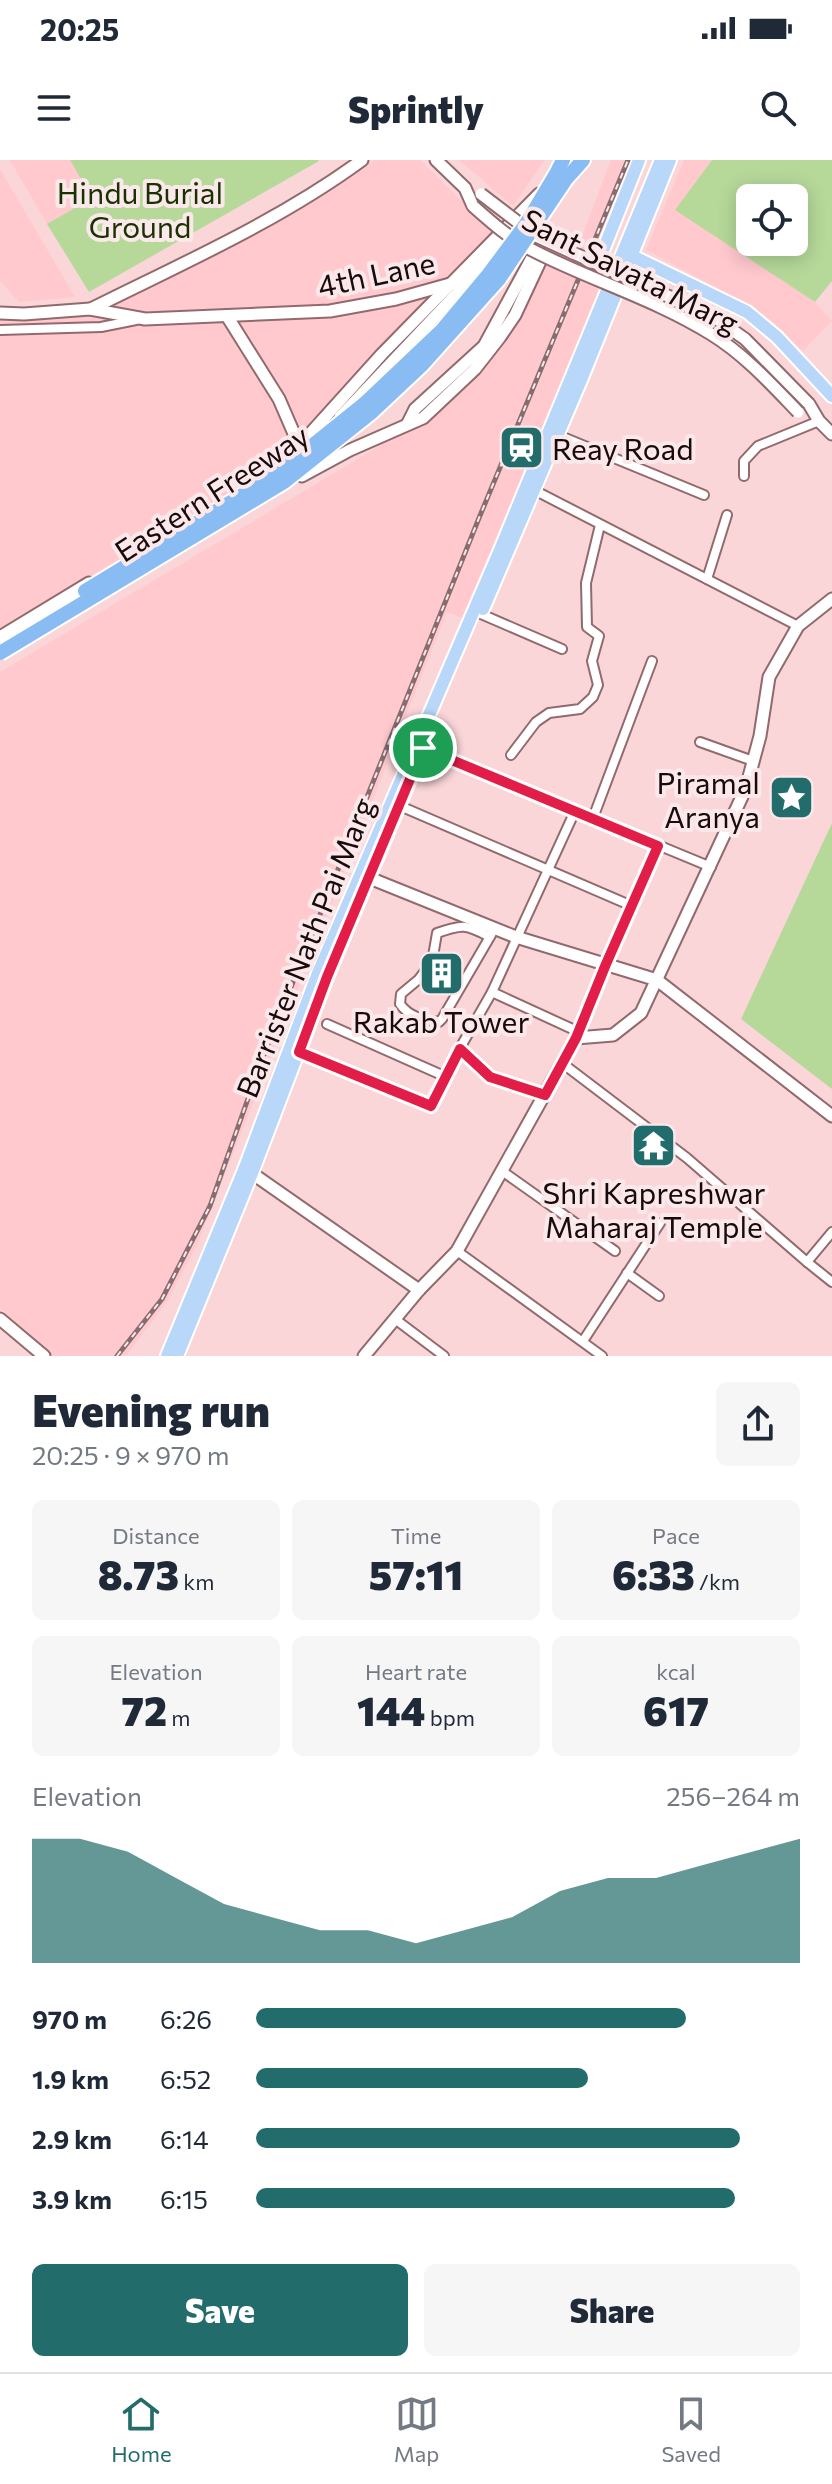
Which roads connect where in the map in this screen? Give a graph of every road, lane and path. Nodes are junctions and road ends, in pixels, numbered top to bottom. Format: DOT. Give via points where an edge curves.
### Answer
graph roads {
  1 [pos="362,160"];
  2 [pos="436,160"];
  3 [pos="563,160"];
  4 [pos="574,160"];
  5 [pos="583,160"];
  6 [pos="639,160"];
  7 [pos="661,160"];
  8 [pos="670,160"];
  9 [pos="566,179"];
  10 [pos="465,188"];
  11 [pos="627,253"];
  12 [pos="539,254"];
  13 [pos="598,263"];
  14 [pos="450,284"];
  15 [pos="464,284"];
  16 [pos="90,309"];
  17 [pos="0,313"];
  18 [pos="227,316"];
  19 [pos="145,319"];
  20 [pos="0,330"];
  21 [pos="832,396"];
  22 [pos="819,421"];
  23 [pos="832,434"];
  24 [pos="558,435"];
  25 [pos="299,446"];
  26 [pos="310,470"];
  27 [pos="744,476"];
  28 [pos="534,490"];
  29 [pos="704,495"];
  30 [pos="727,515"];
  31 [pos="600,525"];
  32 [pos="707,579"];
  33 [pos="832,599"];
  34 [pos="481,614"];
  35 [pos="798,626"];
  36 [pos="0,639"];
  37 [pos="562,649"];
  38 [pos="0,655"];
  39 [pos="652,661"];
  40 [pos="700,742"];
  41 [pos="423,748"];
  42 [pos="511,755"];
  43 [pos="753,761"];
  44 [pos="411,767"];
  45 [pos="400,806"];
  46 [pos="575,811"];
  47 [pos="593,818"];
  48 [pos="658,846"];
  49 [pos="711,867"];
  50 [pos="548,870"];
  51 [pos="365,876"];
  52 [pos="632,906"];
  53 [pos="492,933"];
  54 [pos="516,937"];
  55 [pos="606,964"];
  56 [pos="657,980"];
  57 [pos="492,992"];
  58 [pos="327,1024"];
  59 [pos="577,1035"];
  60 [pos="460,1049"];
  61 [pos="294,1050"];
  62 [pos="562,1063"];
  63 [pos="444,1076"];
  64 [pos="545,1095"];
  65 [pos="832,1116"];
  66 [pos="248,1171"];
  67 [pos="502,1171"];
  68 [pos="660,1223"];
  69 [pos="832,1232"];
  70 [pos="457,1251"];
  71 [pos="615,1251"];
  72 [pos="807,1262"];
  73 [pos="627,1273"];
  74 [pos="832,1282"];
  75 [pos="419,1290"];
  76 [pos="659,1296"];
  77 [pos="0,1319"];
  78 [pos="395,1319"];
  79 [pos="583,1341"];
  80 [pos="596,1354"];
  81 [pos="44,1356"];
  82 [pos="167,1356"];
  83 [pos="177,1356"];
  84 [pos="364,1356"];
  85 [pos="444,1356"];
  1 -- 16 [label="street" via="243,234"];
  2 -- 10 [label="street, Sant Savata Marg"];
  3 -- 14 [label="street, 4th Lane" via="538,196"];
  3 -- 36 [label="highway, Eastern Freeway, bridge" via="488,275 442,330 364,404 277,474"];
  4 -- 9 [label="highway, Eastern Freeway"];
  4 -- 15 [label="street" via="547,200"];
  5 -- 9 [label="highway"];
  6 -- 13 [label="main road"];
  7 -- 11 [label="main road, Barrister Nath Pai Marg"];
  8 -- 11 [label="main road, Barrister Nath Pai Marg"];
  9 -- 38 [label="highway, Eastern Freeway, bridge" via="499,279 372,412 284,482"];
  10 -- 12 [label="street, Sant Savata Marg, bridge" via="473,206 495,226"];
  10 -- 13 [label="street, Sant Savata Marg, bridge" via="536,236"];
  11 -- 21 [label="main road" via="747,312"];
  11 -- 24 [label="main road, Barrister Nath Pai Marg"];
  11 -- 44 [label="main road, Barrister Nath Pai Marg"];
  12 -- 22 [label="street, Sant Savata Marg, bridge" via="708,332 734,348 798,412"];
  12 -- 26 [label="street" via="515,315 475,369 423,418"];
  13 -- 22 [label="street, Sant Savata Marg, bridge" via="714,317 755,348"];
  14 -- 15 [label="street"];
  14 -- 18 [label="street, 4th Lane" via="330,311"];
  14 -- 25 [label="street"];
  15 -- 26 [label="street" via="334,423"];
  16 -- 17 [label="street"];
  16 -- 19 [label="street, 4th Lane"];
  18 -- 19 [label="street, 4th Lane"];
  18 -- 25 [label="street" via="279,399"];
  19 -- 20 [label="street, 4th Lane" via="101,327"];
  22 -- 23 [label="street, Sant Savata Marg"];
  22 -- 27 [label="street" via="758,446 744,461"];
  24 -- 28 [label="main road, Barrister Nath Pai Marg"];
  24 -- 29 [label="street"];
  25 -- 26 [label="street"];
  25 -- 36 [label="street" via="275,468"];
  26 -- 38 [label="street"];
  28 -- 31 [label="street"];
  28 -- 34 [label="main road, Barrister Nath Pai Marg"];
  30 -- 32 [label="street"];
  31 -- 32 [label="street"];
  31 -- 42 [label="street" via="586,583 587,627 599,636 592,661 598,685 580,709 549,713 536,722"];
  32 -- 35 [label="street"];
  33 -- 35 [label="street"];
  34 -- 37 [label="street"];
  34 -- 41 [label="main road, Barrister Nath Pai Marg"];
  35 -- 43 [label="street" via="769,677"];
  39 -- 47 [label="street"];
  40 -- 43 [label="street"];
  41 -- 44 [label="main road, Barrister Nath Pai Marg"];
  41 -- 46 [label="street"];
  43 -- 49 [label="street"];
  44 -- 45 [label="main road, Barrister Nath Pai Marg"];
  44 -- 51 [label="main road, Barrister Nath Pai Marg"];
  45 -- 50 [label="street"];
  45 -- 51 [label="main road, Barrister Nath Pai Marg"];
  46 -- 47 [label="street"];
  46 -- 50 [label="street"];
  47 -- 48 [label="street"];
  48 -- 49 [label="street"];
  48 -- 52 [label="street"];
  49 -- 56 [label="street"];
  50 -- 52 [label="street"];
  50 -- 54 [label="street"];
  51 -- 53 [label="street"];
  51 -- 61 [label="main road, Barrister Nath Pai Marg"];
  52 -- 55 [label="street"];
  53 -- 53 [label="street" via="439,1022 405,1011 401,994 432,962 437,933 459,925"];
  53 -- 54 [label="street"];
  54 -- 55 [label="street"];
  54 -- 57 [label="street"];
  55 -- 56 [label="street"];
  55 -- 59 [label="street"];
  56 -- 59 [label="street" via="641,1013 613,1035"];
  56 -- 65 [label="street"];
  57 -- 59 [label="street"];
  57 -- 60 [label="street"];
  58 -- 63 [label="street"];
  59 -- 62 [label="street"];
  60 -- 63 [label="street"];
  60 -- 64 [label="street" via="490,1077"];
  61 -- 63 [label="street" via="431,1106"];
  61 -- 66 [label="main road, Barrister Nath Pai Marg"];
  62 -- 64 [label="street"];
  62 -- 72 [label="street" via="687,1158"];
  64 -- 67 [label="street"];
  66 -- 75 [label="street"];
  66 -- 82 [label="main road, Barrister Nath Pai Marg"];
  66 -- 83 [label="main road, Barrister Nath Pai Marg"];
  67 -- 70 [label="street"];
  67 -- 71 [label="street"];
  68 -- 73 [label="street"];
  69 -- 72 [label="street"];
  70 -- 75 [label="street"];
  70 -- 79 [label="street"];
  72 -- 74 [label="street"];
  73 -- 76 [label="street"];
  73 -- 79 [label="street"];
  75 -- 78 [label="street"];
  77 -- 81 [label="street"];
  78 -- 84 [label="street"];
  78 -- 85 [label="street"];
  79 -- 80 [label="street"];
}
